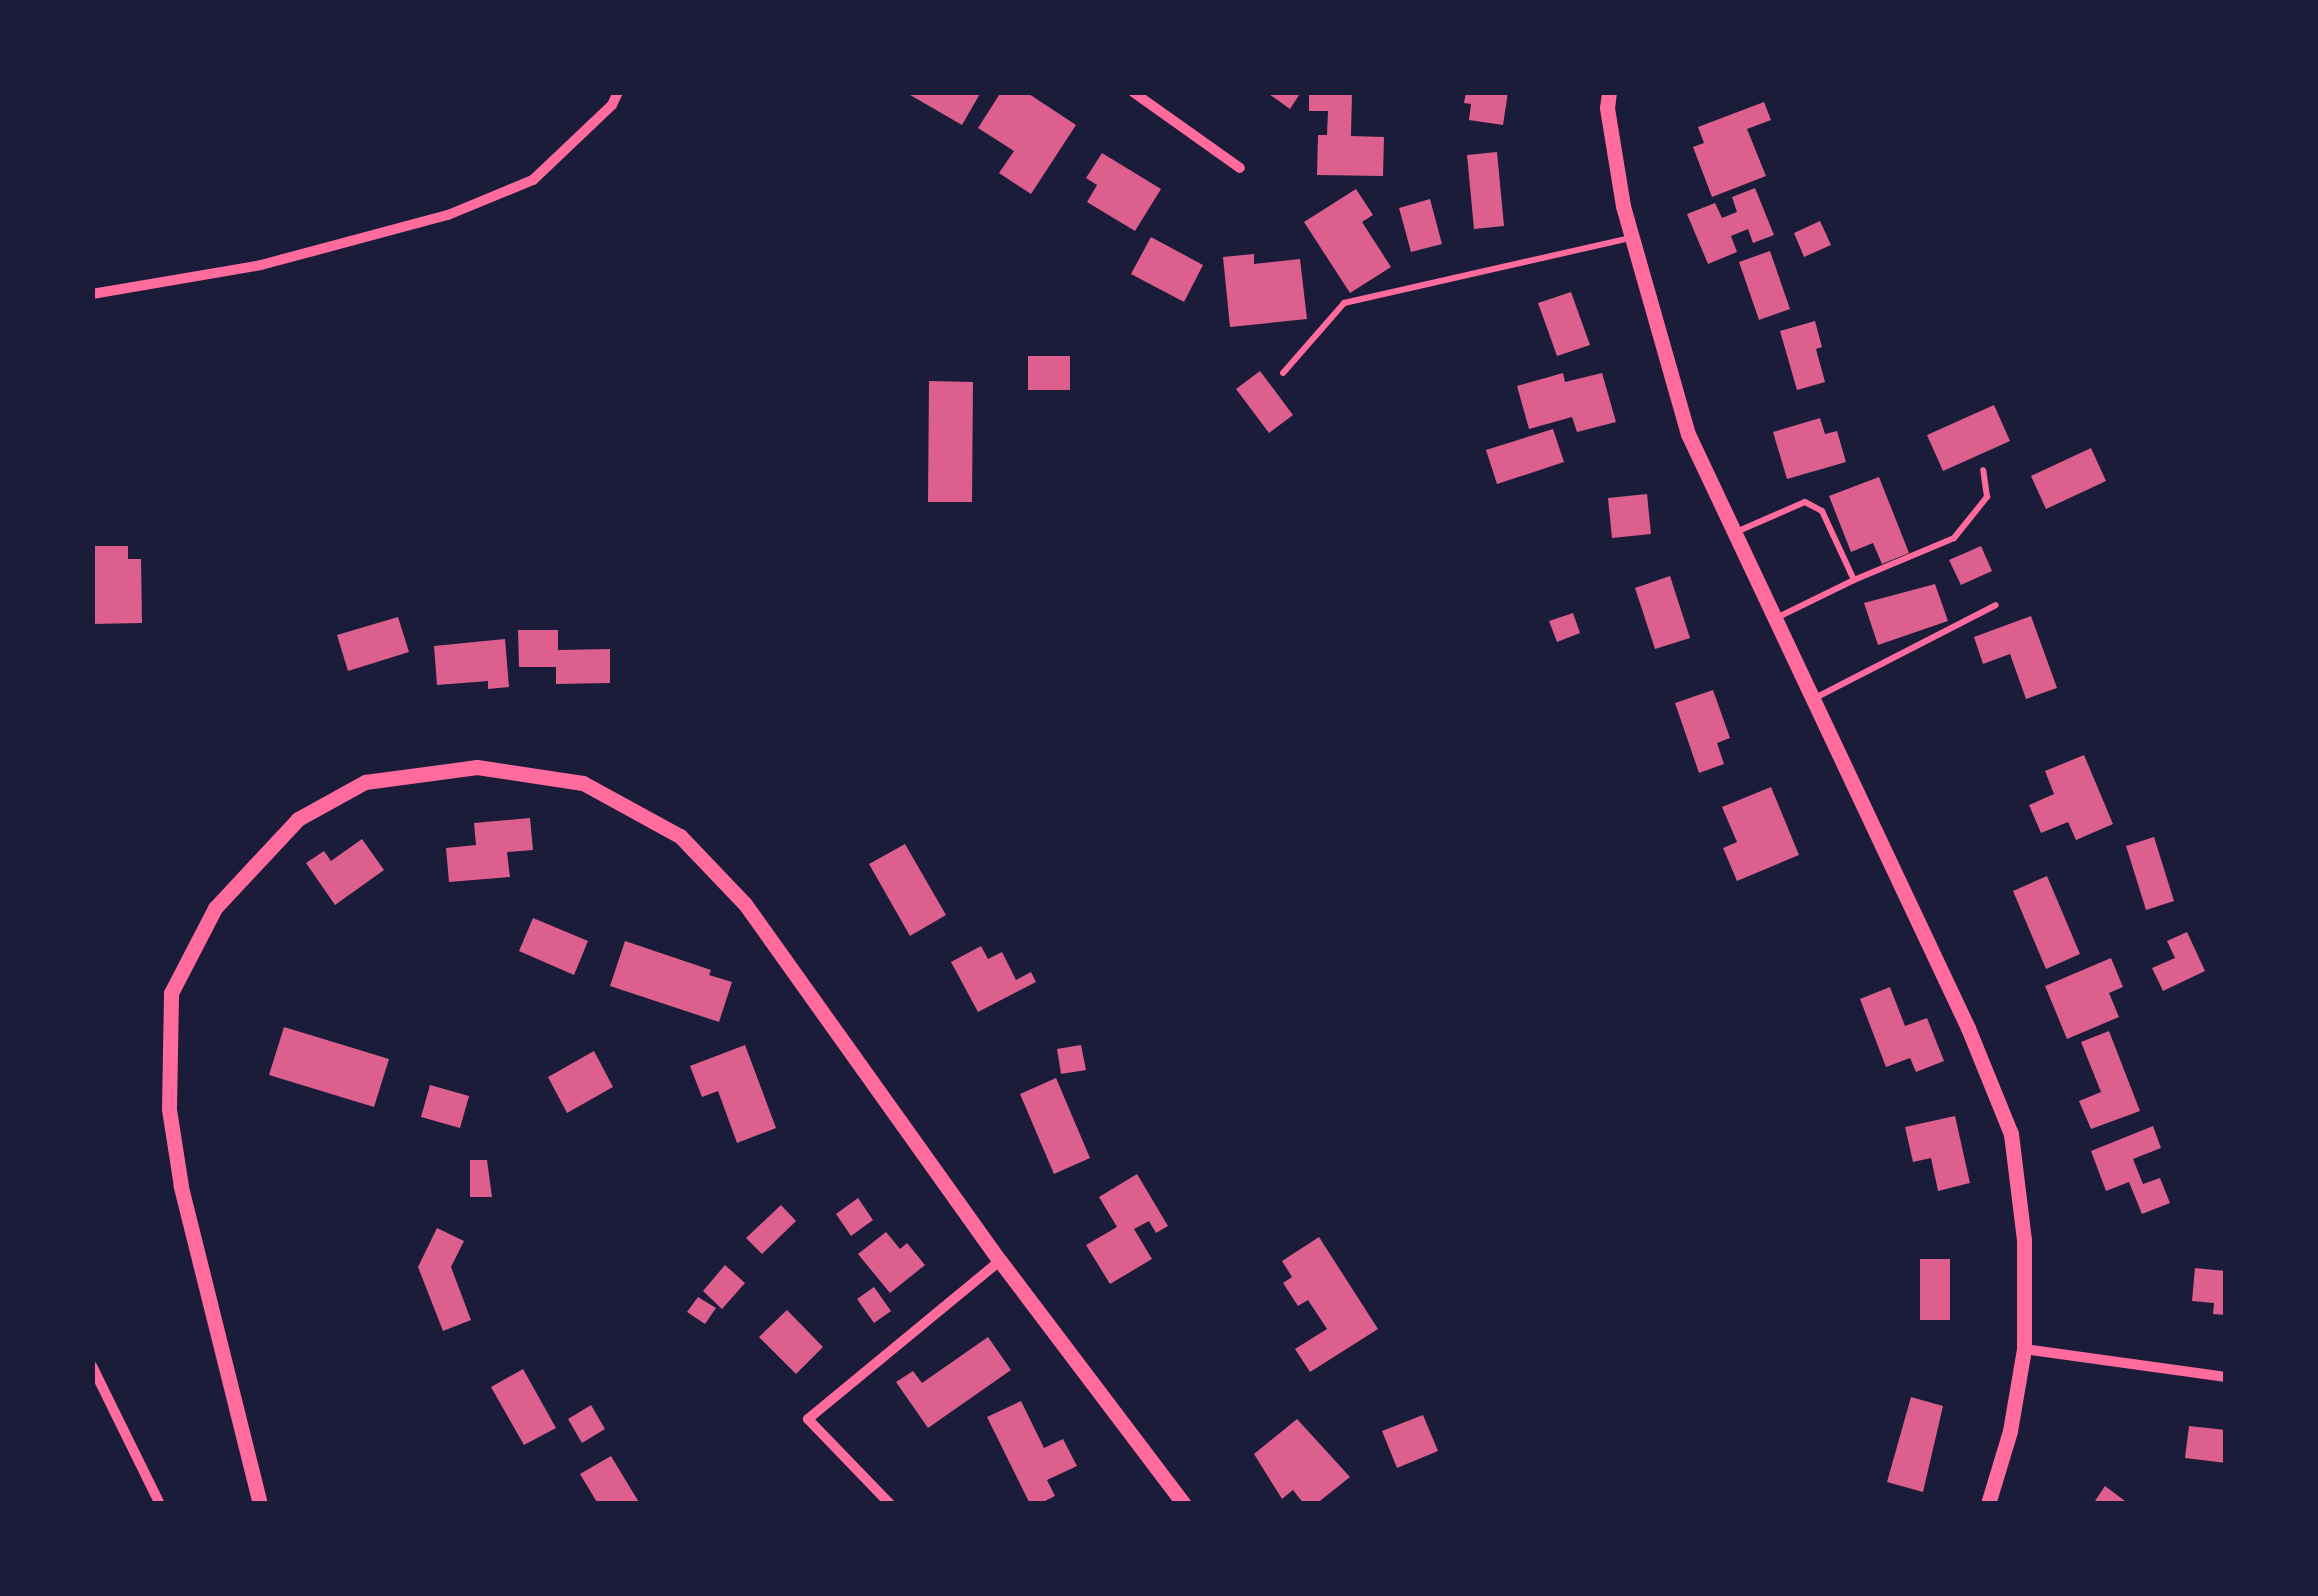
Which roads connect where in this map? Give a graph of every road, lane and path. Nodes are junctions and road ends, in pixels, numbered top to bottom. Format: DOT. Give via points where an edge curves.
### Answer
graph roads {
  1 [pos="618,92"];
  2 [pos="1133,92"];
  3 [pos="1609,92"];
  4 [pos="1240,168"];
  5 [pos="1631,238"];
  6 [pos="92,294"];
  7 [pos="1283,374"];
  8 [pos="1983,470"];
  9 [pos="1734,533"];
  10 [pos="1854,580"];
  11 [pos="1996,605"];
  12 [pos="1775,618"];
  13 [pos="1813,699"];
  14 [pos="1000,1261"];
  15 [pos="2024,1349"];
  16 [pos="92,1366"];
  17 [pos="2226,1377"];
  18 [pos="160,1504"];
  19 [pos="260,1504"];
  20 [pos="890,1504"];
  21 [pos="1184,1504"];
  22 [pos="1988,1504"];
  1 -- 6 [label="street" via="533,180 448,216 260,265"];
  2 -- 4 [label="street"];
  3 -- 5 [label="street"];
  5 -- 7 [label="lane" via="1344,303"];
  5 -- 9 [label="street" via="1688,434"];
  8 -- 10 [label="lane" via="1987,497 1954,538"];
  9 -- 10 [label="lane" via="1805,502 1822,511"];
  9 -- 12 [label="street"];
  10 -- 12 [label="lane"];
  11 -- 13 [label="lane"];
  12 -- 13 [label="street"];
  13 -- 15 [label="street" via="2011,1134 2024,1240"];
  14 -- 19 [label="street" via="745,904 680,836 583,784 477,767 365,782 298,819 215,908 172,993 169,1109 181,1186"];
  14 -- 20 [label="street" via="808,1420"];
  14 -- 21 [label="street"];
  15 -- 17 [label="street"];
  15 -- 22 [label="street" via="2010,1432"];
  16 -- 18 [label="street"];
}
